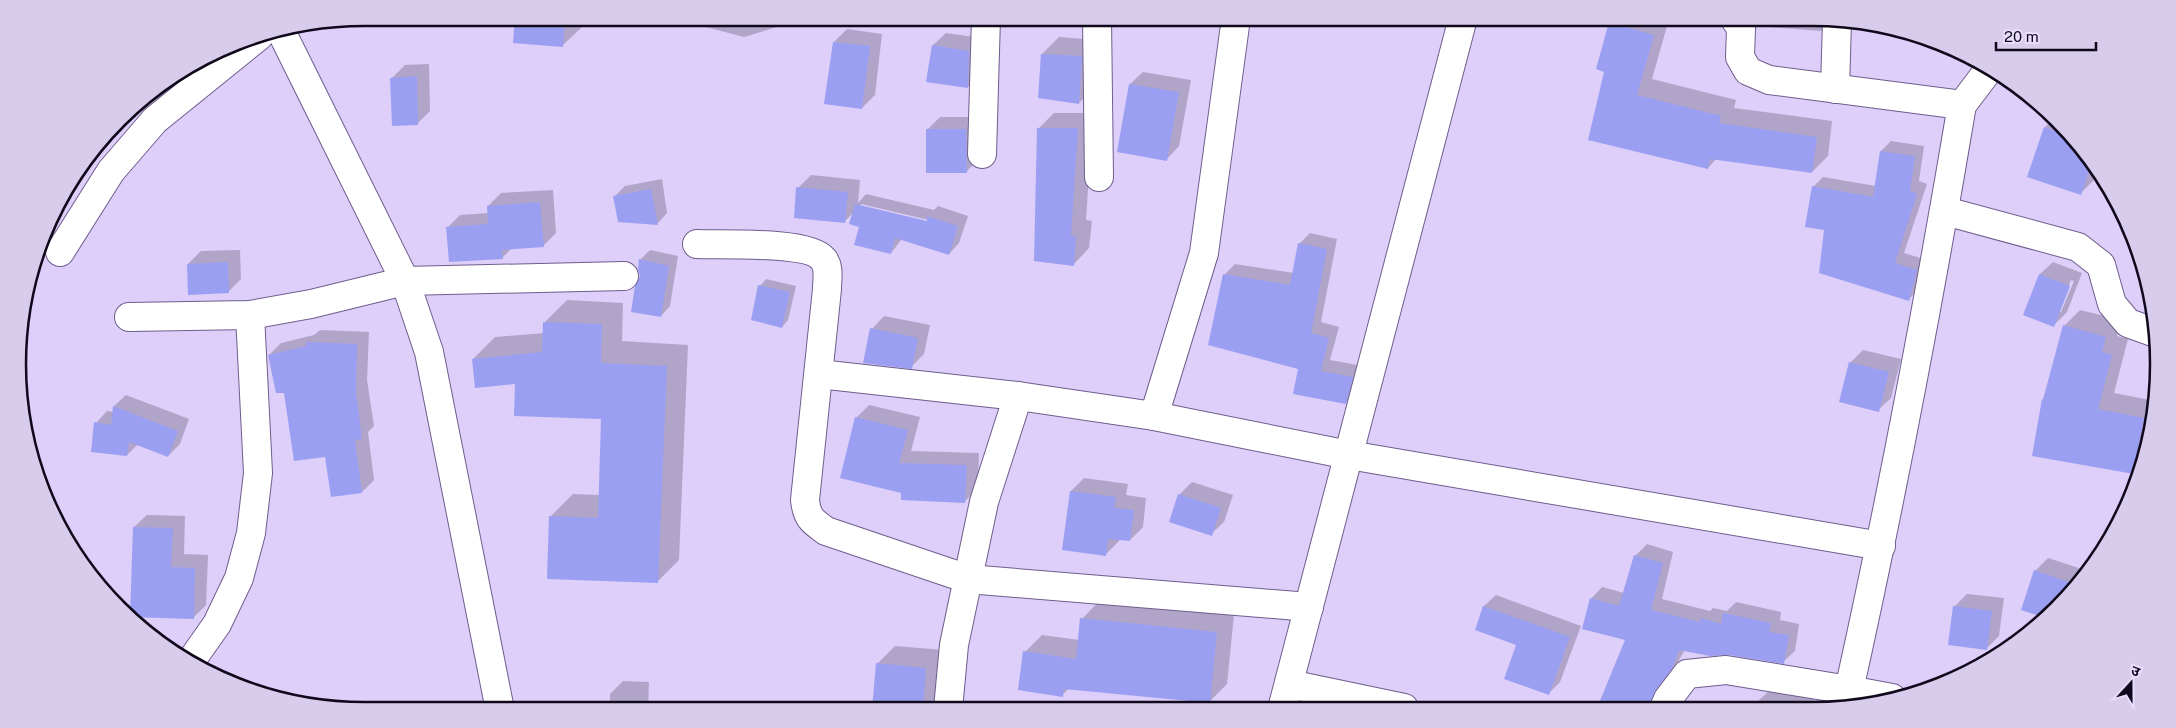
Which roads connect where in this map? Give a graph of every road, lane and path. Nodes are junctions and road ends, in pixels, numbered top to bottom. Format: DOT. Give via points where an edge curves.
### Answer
graph roads {
  1 [pos="986,26"];
  2 [pos="1097,26"];
  3 [pos="1235,26"];
  4 [pos="1461,26"];
  5 [pos="1740,26"];
  6 [pos="1838,27"];
  7 [pos="284,36"];
  8 [pos="243,49"];
  9 [pos="1986,74"];
  10 [pos="1835,89"];
  11 [pos="1962,105"];
  12 [pos="982,154"];
  13 [pos="1099,178"];
  14 [pos="1944,211"];
  15 [pos="697,244"];
  16 [pos="60,252"];
  17 [pos="624,276"];
  18 [pos="406,281"];
  19 [pos="250,315"];
  20 [pos="130,317"];
  21 [pos="2148,329"];
  22 [pos="819,374"];
  23 [pos="1018,396"];
  24 [pos="1154,416"];
  25 [pos="1349,455"];
  26 [pos="1881,546"];
  27 [pos="968,579"];
  28 [pos="1309,607"];
  29 [pos="195,657"];
  30 [pos="1849,690"];
  31 [pos="1877,695"];
  32 [pos="1285,696"];
  33 [pos="498,702"];
  34 [pos="949,702"];
  35 [pos="1344,702"];
  36 [pos="1667,702"];
  1 -- 12 [label="street"];
  2 -- 13 [label="street"];
  3 -- 24 [label="street" via="1204,253"];
  4 -- 25 [label="street"];
  5 -- 10 [label="street" via="1740,57 1748,71 1769,80"];
  6 -- 10 [label="street"];
  7 -- 18 [label="street"];
  8 -- 16 [label="street" via="155,120 111,171"];
  9 -- 11 [label="street"];
  10 -- 11 [label="street"];
  11 -- 14 [label="street"];
  14 -- 21 [label="street" via="2078,247 2100,265 2112,304 2128,323"];
  14 -- 26 [label="street"];
  15 -- 22 [label="street" via="799,247 825,260 828,270"];
  17 -- 18 [label="street"];
  18 -- 19 [label="street"];
  18 -- 33 [label="street" via="429,352"];
  19 -- 20 [label="street"];
  19 -- 29 [label="street" via="258,473 251,533 239,578 217,624"];
  22 -- 23 [label="street"];
  22 -- 27 [label="street" via="806,500 812,520 826,531 847,539"];
  23 -- 24 [label="street"];
  23 -- 27 [label="street" via="984,502"];
  24 -- 25 [label="street"];
  25 -- 26 [label="street"];
  25 -- 28 [label="street"];
  26 -- 30 [label="street"];
  27 -- 28 [label="street"];
  27 -- 34 [label="street" via="954,645"];
  28 -- 32 [label="street"];
  30 -- 31 [label="street"];
  30 -- 36 [label="street" via="1726,670 1687,674"];
  32 -- 35 [label="street"];
}
